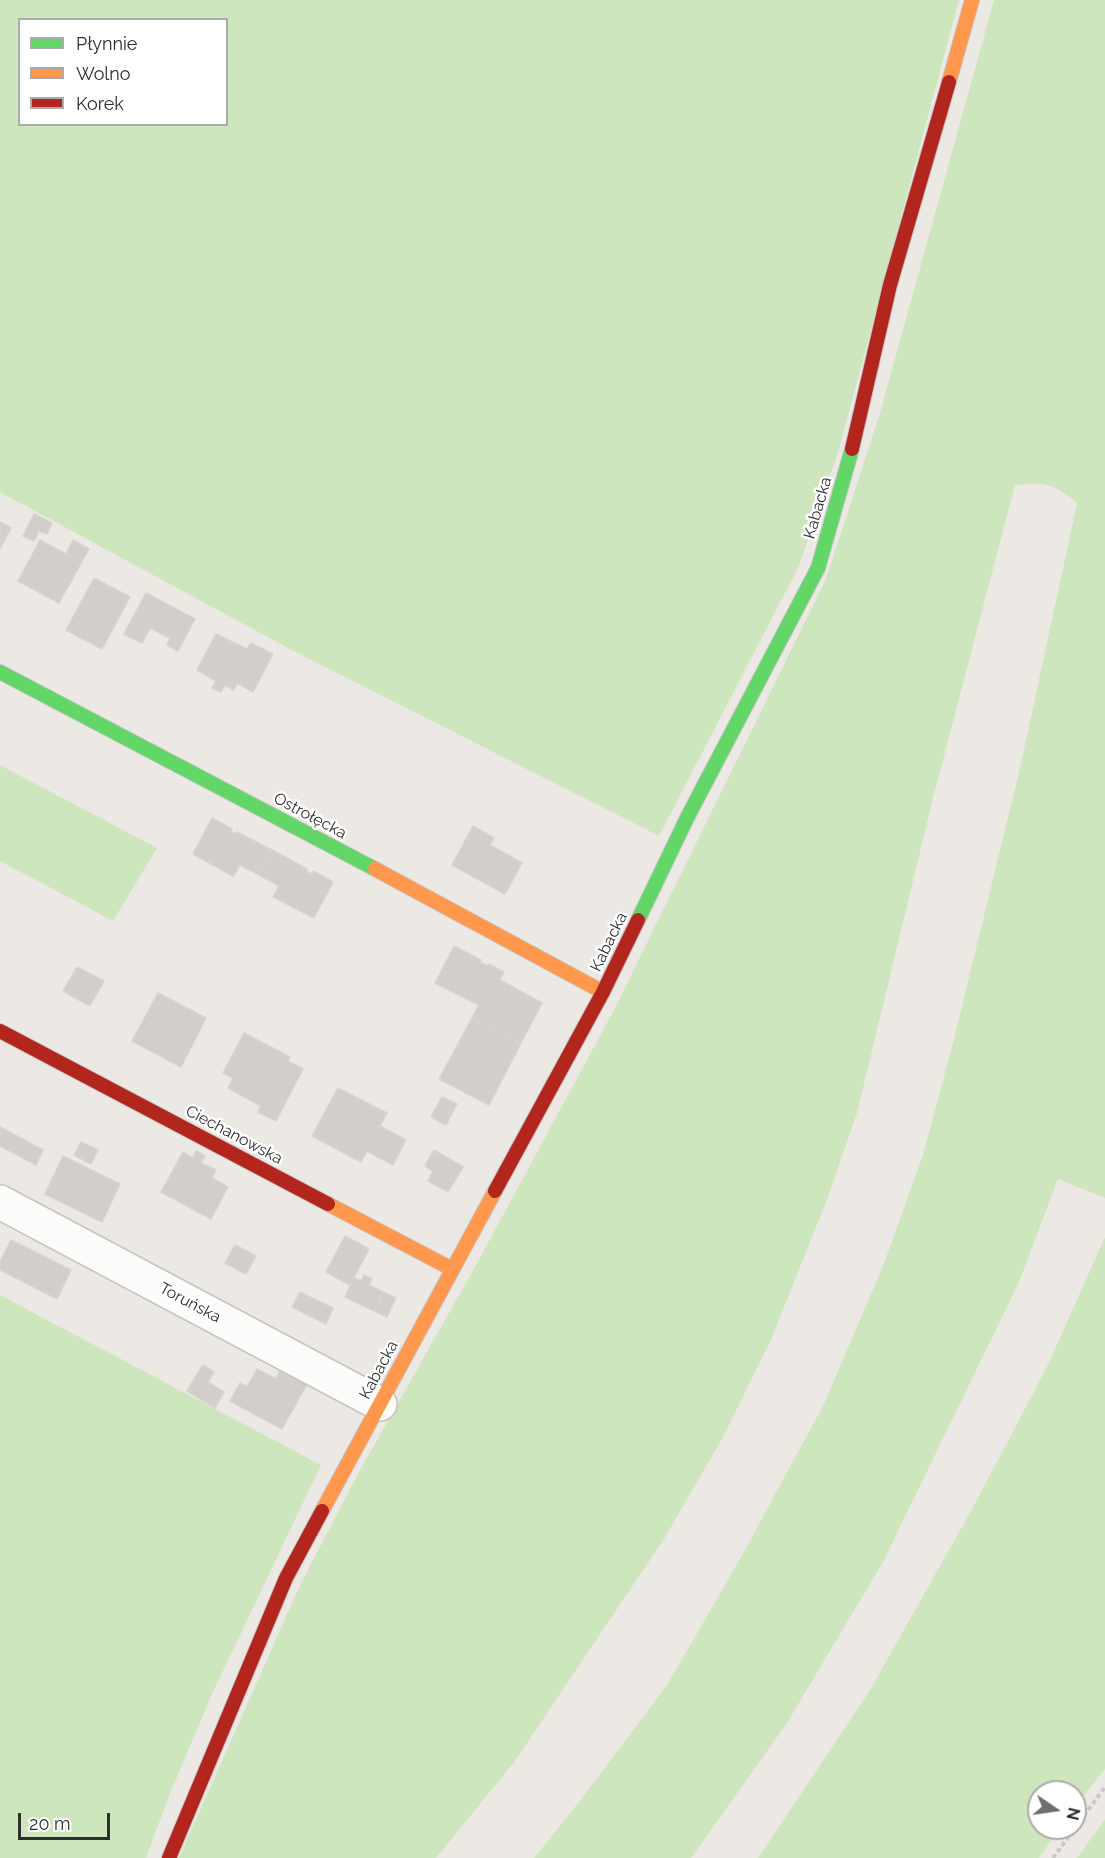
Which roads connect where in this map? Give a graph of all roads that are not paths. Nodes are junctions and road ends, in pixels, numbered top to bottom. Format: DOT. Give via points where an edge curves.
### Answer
graph roads {
  1 [pos="972,0"];
  2 [pos="0,672"];
  3 [pos="603,992"];
  4 [pos="0,1031"];
  5 [pos="0,1202"];
  6 [pos="452,1269"];
  7 [pos="380,1404"];
  8 [pos="169,1858"];
  1 -- 3 [label="street, Kabacka" via="890,285 847,469 818,568 688,816"];
  2 -- 3 [label="street, Ostrołęcka"];
  3 -- 6 [label="street, Kabacka"];
  4 -- 6 [label="street, Ciechanowska"];
  5 -- 7 [label="street, Toruńska"];
  6 -- 7 [label="street, Kabacka"];
  7 -- 8 [label="street, Kabacka" via="286,1578"];
}
